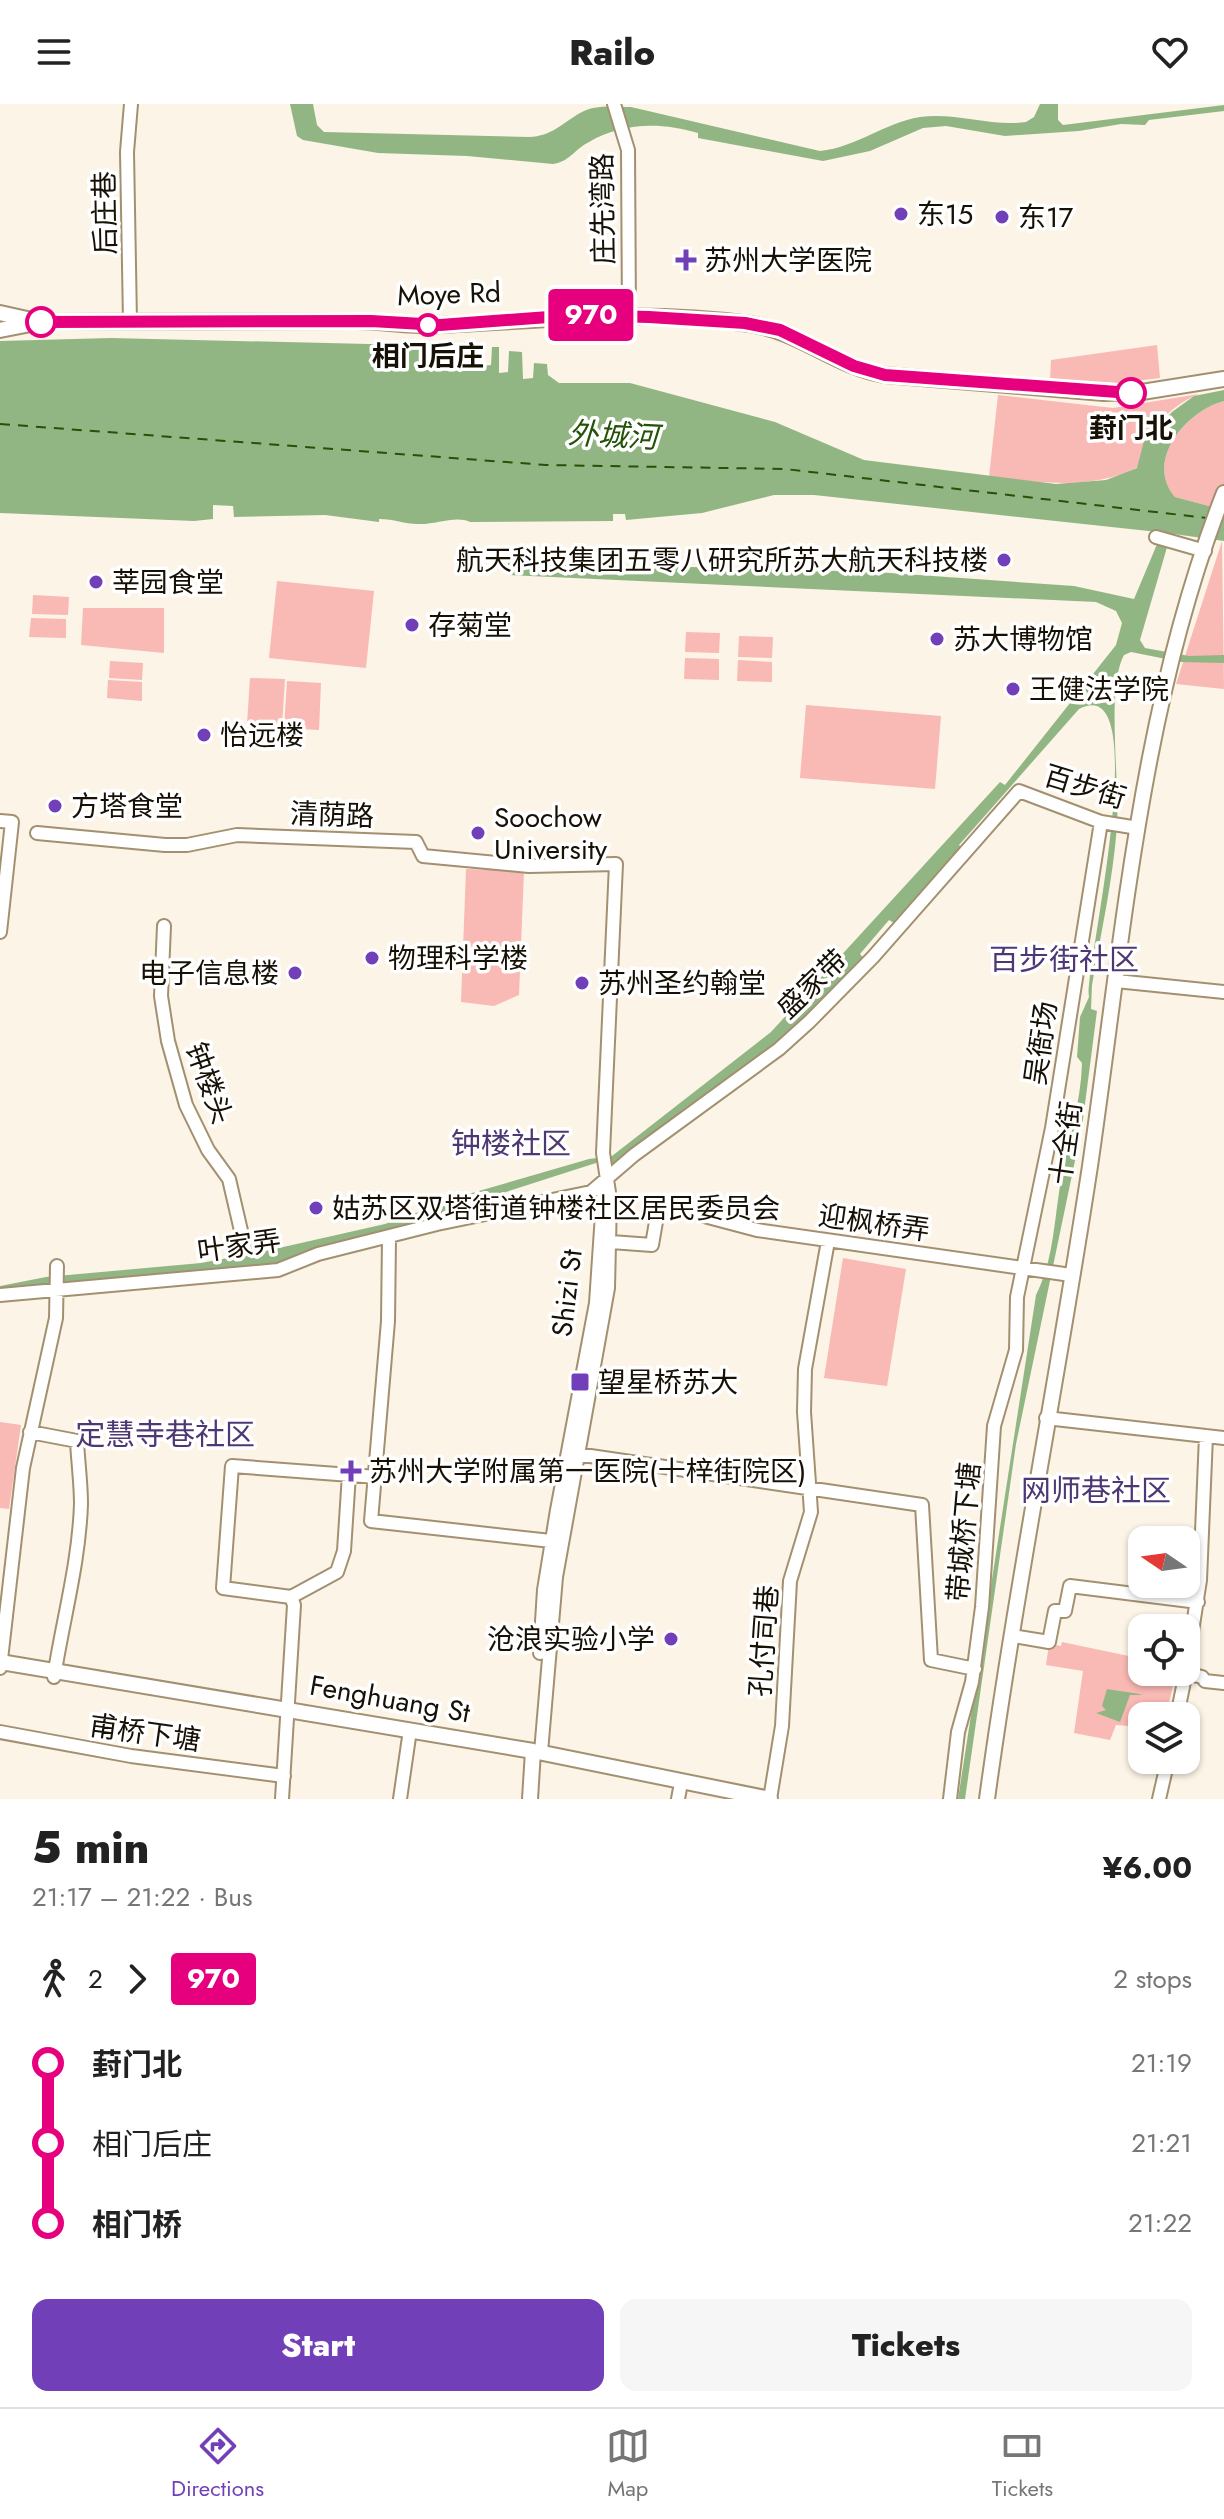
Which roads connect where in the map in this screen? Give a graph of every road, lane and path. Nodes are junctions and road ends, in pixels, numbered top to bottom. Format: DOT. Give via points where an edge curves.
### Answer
graph roads {
  1 [pos="131,104"];
  2 [pos="614,104"];
  3 [pos="0,313"];
  4 [pos="629,316"];
  5 [pos="41,322"];
  6 [pos="130,322"];
  7 [pos="0,330"];
  8 [pos="1224,379"];
  9 [pos="1222,497"];
  10 [pos="1156,537"];
  11 [pos="1206,549"];
  12 [pos="1019,791"];
  13 [pos="6,822"];
  14 [pos="1111,823"];
  15 [pos="1138,828"];
  16 [pos="37,833"];
  17 [pos="164,926"];
  18 [pos="0,932"];
  19 [pos="1116,981"];
  20 [pos="1224,992"];
  21 [pos="605,1166"];
  22 [pos="389,1239"];
  23 [pos="828,1241"];
  24 [pos="611,1242"];
  25 [pos="245,1248"];
  26 [pos="1026,1269"];
  27 [pos="1071,1275"];
  28 [pos="57,1279"];
  29 [pos="0,1295"];
  30 [pos="1046,1418"];
  31 [pos="30,1432"];
  32 [pos="1206,1436"];
  33 [pos="1224,1438"];
  34 [pos="571,1453"];
  35 [pos="349,1474"];
  36 [pos="377,1477"];
  37 [pos="809,1488"];
  38 [pos="557,1541"];
  39 [pos="6,1558"];
  40 [pos="291,1597"];
  41 [pos="1198,1602"];
  42 [pos="1196,1614"];
  43 [pos="1013,1636"];
  44 [pos="0,1665"];
  45 [pos="975,1669"];
  46 [pos="55,1674"];
  47 [pos="1200,1676"];
  48 [pos="1224,1683"];
  49 [pos="290,1711"];
  50 [pos="0,1732"];
  51 [pos="409,1737"];
  52 [pos="538,1756"];
  53 [pos="1165,1774"];
  54 [pos="284,1776"];
  55 [pos="680,1790"];
  56 [pos="282,1799"];
  57 [pos="400,1799"];
  58 [pos="530,1799"];
  59 [pos="539,1799"];
  60 [pos="733,1799"];
  61 [pos="770,1799"];
  62 [pos="950,1799"];
  63 [pos="987,1799"];
  64 [pos="1159,1799"];
  1 -- 6 [label="street, 后庄巷"];
  2 -- 4 [label="street, 庄先湾路" via="628,150"];
  3 -- 5 [label="main road, Moye Rd"];
  4 -- 6 [label="main road, Moye Rd" via="440,325"];
  4 -- 8 [label="main road, Moye Rd" via="780,330 885,375 1118,393"];
  5 -- 6 [label="main road, Moye Rd"];
  5 -- 7 [label="main road"];
  9 -- 11 [label="main road, 十全街"];
  10 -- 11 [label="street"];
  11 -- 15 [label="main road, 十全街" via="1170,657"];
  12 -- 14 [label="street, 百步街"];
  12 -- 21 [label="street, 盛家带" via="810,1021 779,1049"];
  13 -- 18 [label="street"];
  14 -- 15 [label="street, 百步街"];
  14 -- 26 [label="street, 吴衙场"];
  15 -- 19 [label="main road, 十全街"];
  16 -- 21 [label="street, 清荫路" via="165,845 237,835 416,842 423,856 529,866 616,864"];
  17 -- 25 [label="street, 钟楼头" via="161,996 168,1041 186,1105 229,1179"];
  19 -- 20 [label="street"];
  19 -- 27 [label="main road, 十全街"];
  21 -- 22 [label="street, 叶家弄" via="591,1192"];
  21 -- 24 [label="street, Shizi St"];
  21 -- 34 [label="street, Shizi St" via="596,1303"];
  22 -- 28 [label="street, 叶家弄" via="318,1254 278,1270"];
  22 -- 36 [label="street"];
  23 -- 24 [label="street, 迎枫桥弄" via="757,1230 659,1204 652,1245"];
  23 -- 26 [label="street, 迎枫桥弄"];
  23 -- 37 [label="street, 孔付司巷" via="805,1369"];
  24 -- 34 [label="street, Shizi St" via="604,1313"];
  26 -- 27 [label="street, 迎枫桥弄"];
  26 -- 45 [label="street, 带城桥下塘" via="1017,1297 1016,1350 994,1426"];
  27 -- 30 [label="main road, 十全街"];
  28 -- 29 [label="street, 叶家弄"];
  28 -- 31 [label="street" via="56,1318"];
  30 -- 32 [label="street"];
  30 -- 43 [label="main road, 十全街"];
  31 -- 39 [label="street"];
  31 -- 46 [label="street" via="77,1441 81,1502 76,1557"];
  32 -- 33 [label="street"];
  32 -- 41 [label="street"];
  34 -- 37 [label="street"];
  34 -- 38 [label="street, Shizi St"];
  35 -- 36 [label="street"];
  35 -- 40 [label="street" via="344,1551 337,1572"];
  35 -- 40 [label="street" via="232,1466 223,1588"];
  36 -- 38 [label="street" via="371,1521"];
  37 -- 45 [label="street" via="922,1505 931,1660"];
  37 -- 61 [label="street, 孔付司巷" via="811,1512 790,1581 782,1726"];
  38 -- 52 [label="street, Shizi St" via="544,1590"];
  39 -- 44 [label="street"];
  40 -- 49 [label="street"];
  41 -- 42 [label="street"];
  41 -- 43 [label="street" via="1070,1586 1065,1611 1055,1611 1049,1642"];
  43 -- 63 [label="main road, 十全街"];
  44 -- 46 [label="main road, Fenghuang St"];
  45 -- 62 [label="street, 带城桥下塘" via="958,1732"];
  46 -- 49 [label="main road, Fenghuang St"];
  47 -- 48 [label="street"];
  49 -- 51 [label="main road, Fenghuang St"];
  49 -- 52 [label="main road, Fenghuang St"];
  49 -- 54 [label="street"];
  50 -- 54 [label="street, 甫桥下塘"];
  51 -- 52 [label="main road, Fenghuang St"];
  51 -- 57 [label="street"];
  52 -- 55 [label="main road, Fenghuang St"];
  52 -- 58 [label="main road"];
  52 -- 59 [label="main road"];
  53 -- 64 [label="street"];
  54 -- 56 [label="street"];
  55 -- 60 [label="main road, Fenghuang St"];
  55 -- 61 [label="main road, Fenghuang St"];
}
